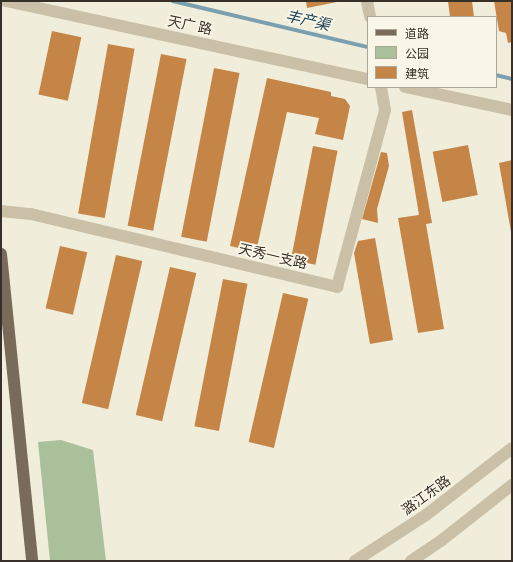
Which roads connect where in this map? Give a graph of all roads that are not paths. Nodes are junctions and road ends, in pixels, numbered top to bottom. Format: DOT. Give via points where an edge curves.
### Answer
graph roads {
  1 [pos="6,1"];
  2 [pos="367,1"];
  3 [pos="370,16"];
  4 [pos="367,79"];
  5 [pos="381,88"];
  6 [pos="410,88"];
  7 [pos="512,110"];
  8 [pos="1,211"];
  9 [pos="1,254"];
  10 [pos="512,448"];
  11 [pos="512,484"];
  12 [pos="32,561"];
  13 [pos="355,561"];
  14 [pos="411,561"];
  1 -- 4 [label="street, 天广 路"];
  2 -- 3 [label="street"];
  5 -- 8 [label="street, 天秀一支路" via="385,110 337,287 31,214"];
  6 -- 7 [label="street"];
  9 -- 12 [label="main road"];
  10 -- 13 [label="street, 潞江东路" via="426,515"];
  11 -- 14 [label="street" via="442,540"];
}
